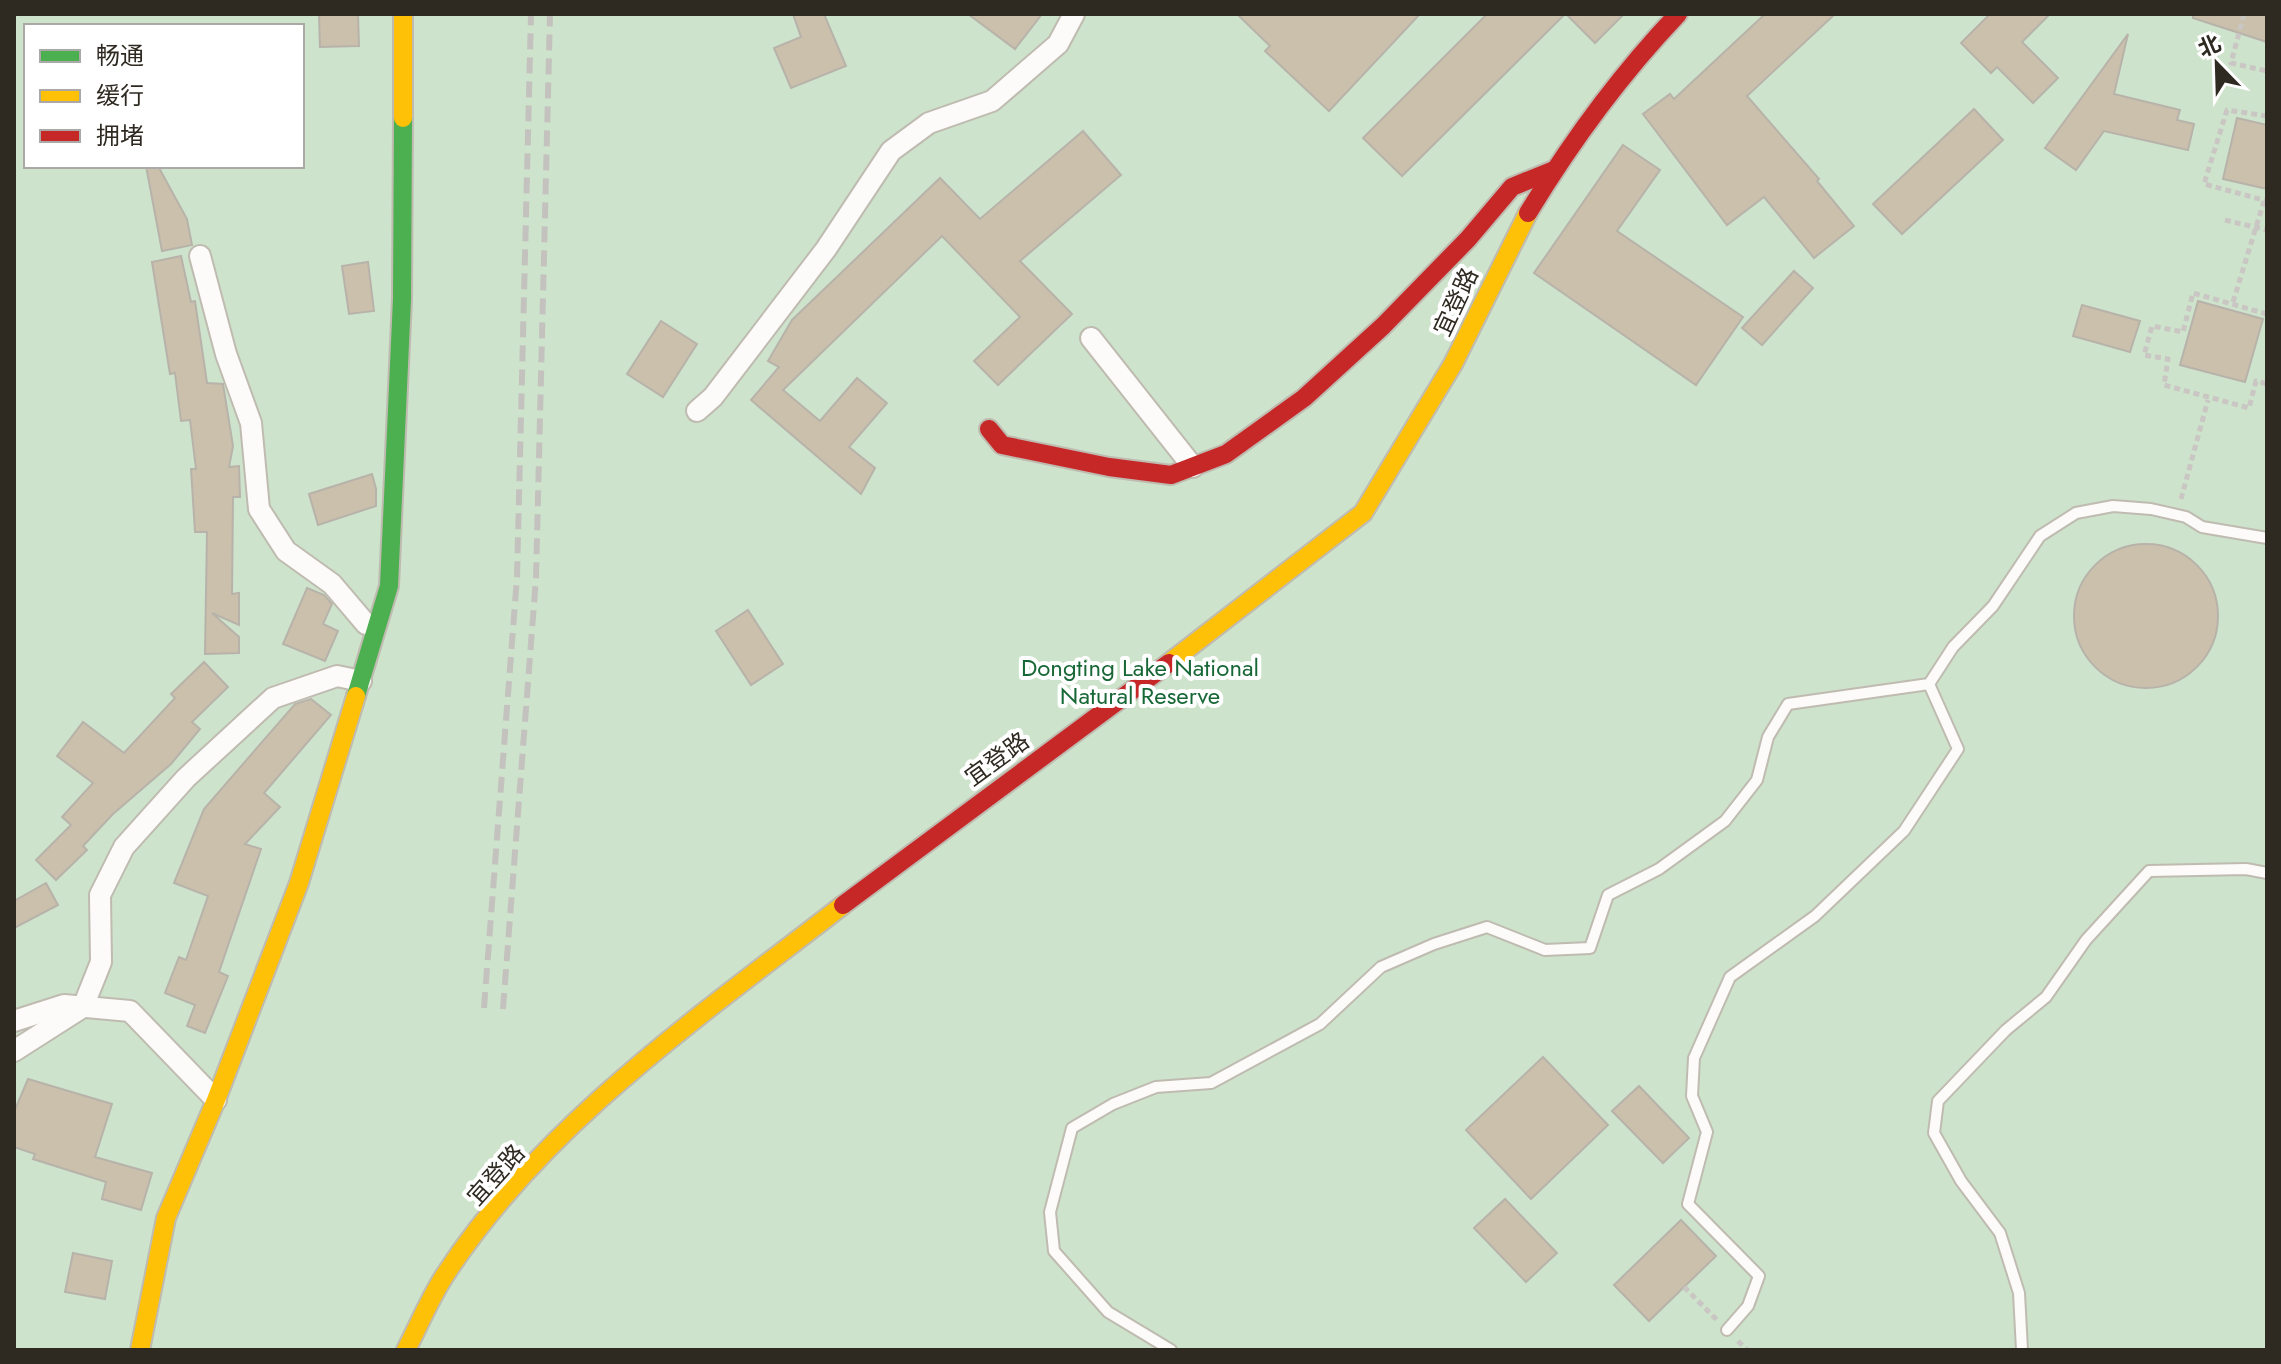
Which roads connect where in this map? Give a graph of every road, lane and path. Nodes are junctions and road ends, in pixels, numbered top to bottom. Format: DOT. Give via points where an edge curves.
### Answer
graph roads {
  1 [pos="403,14"];
  2 [pos="1074,14"];
  3 [pos="1678,14"];
  4 [pos="2244,14"];
  5 [pos="2267,71"];
  6 [pos="2267,116"];
  7 [pos="1554,170"];
  8 [pos="2266,201"];
  9 [pos="2225,220"];
  10 [pos="2256,228"];
  11 [pos="2267,230"];
  12 [pos="200,256"];
  13 [pos="2233,302"];
  14 [pos="2267,314"];
  15 [pos="1091,338"];
  16 [pos="2267,384"];
  17 [pos="2208,400"];
  18 [pos="697,411"];
  19 [pos="989,429"];
  20 [pos="1193,467"];
  21 [pos="2176,515"];
  22 [pos="2267,538"];
  23 [pos="366,624"];
  24 [pos="361,681"];
  25 [pos="1929,684"];
  26 [pos="2267,873"];
  27 [pos="83,1007"];
  28 [pos="14,1021"];
  29 [pos="14,1051"];
  30 [pos="216,1100"];
  31 [pos="1727,1330"];
  32 [pos="140,1350"];
  33 [pos="406,1350"];
  34 [pos="1171,1350"];
  35 [pos="2022,1350"];
  1 -- 24 [label="street" via="402,299 389,586"];
  2 -- 18 [label="street" via="1058,44 992,101 929,123 891,151 826,249"];
  3 -- 7 [label="street, 宜登路" via="1637,57"];
  4 -- 5 [label="path" via="2231,63"];
  6 -- 8 [label="path" via="2227,110 2204,184"];
  7 -- 20 [label="street" via="1512,187 1383,326 1304,398 1226,454"];
  7 -- 33 [label="street, 宜登路" via="1510,244 1453,364 1363,513 1191,647 934,834 670,1040 515,1186 445,1275"];
  8 -- 10 [label="path"];
  9 -- 10 [label="path"];
  10 -- 11 [label="path"];
  10 -- 13 [label="path"];
  12 -- 23 [label="street" via="251,423 259,509 286,551 332,584"];
  13 -- 14 [label="path"];
  13 -- 17 [label="path" via="2193,293 2183,332 2152,326 2144,355 2168,359 2164,385"];
  15 -- 20 [label="street"];
  16 -- 17 [label="path" via="2256,381 2249,408"];
  17 -- 21 [label="path"];
  19 -- 20 [label="street" via="1002,445 1109,467 1171,475"];
  21 -- 22 [label="lane" via="2202,527"];
  21 -- 25 [label="lane" via="2113,506 2076,513 2040,536 1993,606 1953,647"];
  24 -- 27 [label="street" via="337,676 273,698 186,778 124,847 100,895 101,962"];
  24 -- 30 [label="street" via="299,883"];
  25 -- 31 [label="lane" via="1958,749 1904,831 1815,916 1730,977 1694,1058 1692,1096 1707,1132 1688,1204 1759,1276 1748,1306"];
  25 -- 34 [label="lane" via="1788,704 1768,737 1757,780 1725,821 1659,869 1608,895 1590,948 1545,950 1487,927 1434,944 1381,967 1320,1024 1211,1083 1156,1087 1072,1128 1050,1212 1054,1251 1108,1312"];
  26 -- 35 [label="lane" via="2149,871 2086,940 2046,997 1938,1101 1934,1133 2000,1233 2019,1293"];
  27 -- 28 [label="street" via="64,1005"];
  27 -- 29 [label="street"];
  27 -- 30 [label="street" via="130,1011"];
  30 -- 32 [label="street" via="166,1218"];
}
